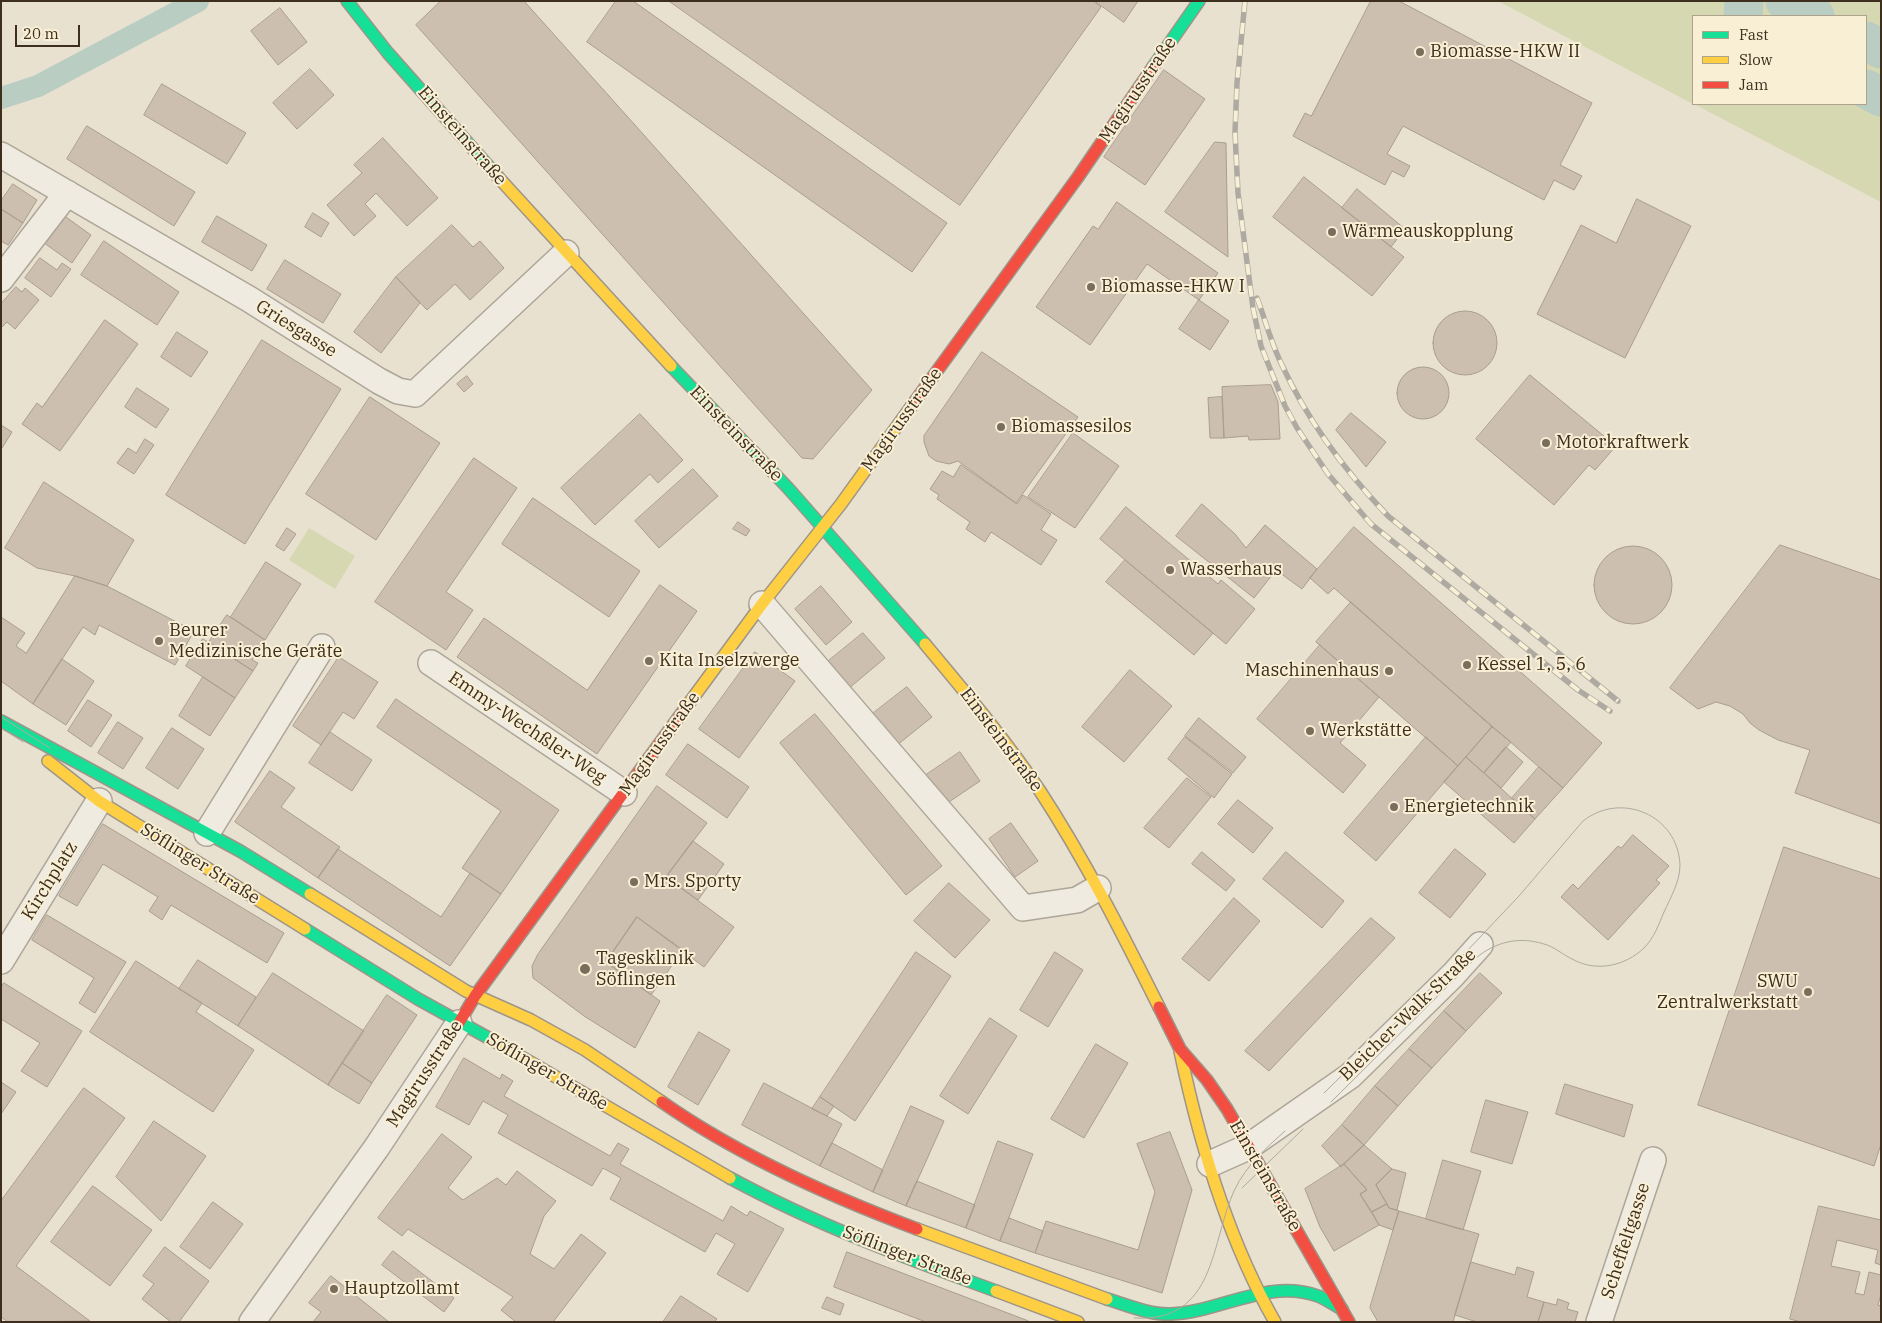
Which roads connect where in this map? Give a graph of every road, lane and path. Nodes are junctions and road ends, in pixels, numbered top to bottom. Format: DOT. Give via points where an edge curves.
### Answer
graph roads {
  1 [pos="347,1"];
  2 [pos="1199,1"];
  3 [pos="1,155"];
  4 [pos="67,193"];
  5 [pos="566,253"];
  6 [pos="1,279"];
  7 [pos="823,528"];
  8 [pos="762,604"];
  9 [pos="322,648"];
  10 [pos="431,663"];
  11 [pos="1,723"];
  12 [pos="624,792"];
  13 [pos="99,801"];
  14 [pos="206,833"];
  15 [pos="1098,888"];
  16 [pos="1480,945"];
  17 [pos="1,961"];
  18 [pos="475,996"];
  19 [pos="459,1023"];
  20 [pos="1180,1049"];
  21 [pos="1248,1147"];
  22 [pos="1653,1160"];
  23 [pos="1210,1164"];
  24 [pos="1258,1292"];
  25 [pos="1206,1309"];
  26 [pos="1342,1309"];
  27 [pos="252,1322"];
  28 [pos="1078,1322"];
  29 [pos="1191,1322"];
  30 [pos="1275,1322"];
  31 [pos="1350,1322"];
  32 [pos="1599,1322"];
  1 -- 5 [label="street, Einsteinstraße" via="388,53"];
  2 -- 7 [label="street, Magirusstraße" via="1078,178"];
  3 -- 4 [label="street, Griesgasse"];
  4 -- 5 [label="street, Griesgasse" via="249,299 379,381 398,391 414,394"];
  4 -- 6 [label="street"];
  5 -- 7 [label="street, Einsteinstraße"];
  7 -- 8 [label="street, Magirusstraße"];
  7 -- 15 [label="street, Einsteinstraße" via="912,627 990,722 1043,797"];
  8 -- 12 [label="street, Magirusstraße"];
  8 -- 15 [label="street" via="1023,908 1078,900"];
  9 -- 14 [label="street, Söflinger Straße"];
  10 -- 12 [label="street, Emmy-Wechßler-Weg"];
  11 -- 13 [label="street, Söflinger Straße"];
  11 -- 14 [label="street, Söflinger Straße"];
  12 -- 18 [label="street, Magirusstraße"];
  13 -- 17 [label="street, Kirchplatz"];
  13 -- 19 [label="street, Söflinger Straße"];
  14 -- 18 [label="street, Söflinger Straße"];
  15 -- 20 [label="street, Einsteinstraße"];
  16 -- 21 [label="street, Bleicher-Walk-Straße" via="1350,1076"];
  18 -- 19 [label="street, Magirusstraße"];
  18 -- 25 [label="street, Söflinger Straße" via="520,1014 596,1057 684,1117 729,1143 852,1203 1122,1304 1168,1314"];
  19 -- 27 [label="street, Magirusstraße" via="377,1147"];
  19 -- 28 [label="street, Söflinger Straße" via="512,1050 718,1172 776,1202 873,1244"];
  20 -- 21 [label="street, Einsteinstraße" via="1227,1109"];
  20 -- 23 [label="street, Einsteinstraße"];
  21 -- 23 [label="street, Bleicher-Walk-Straße"];
  21 -- 26 [label="street, Einsteinstraße"];
  22 -- 32 [label="street, Scheffeltgasse"];
  23 -- 24 [label="street, Einsteinstraße" via="1234,1238"];
  24 -- 25 [label="street, Söflinger Straße"];
  24 -- 26 [label="street, Söflinger Straße" via="1284,1289 1303,1292 1326,1299"];
  24 -- 30 [label="street, Einsteinstraße"];
  25 -- 29 [label="street"];
  26 -- 31 [label="street, Einsteinstraße"];
}
